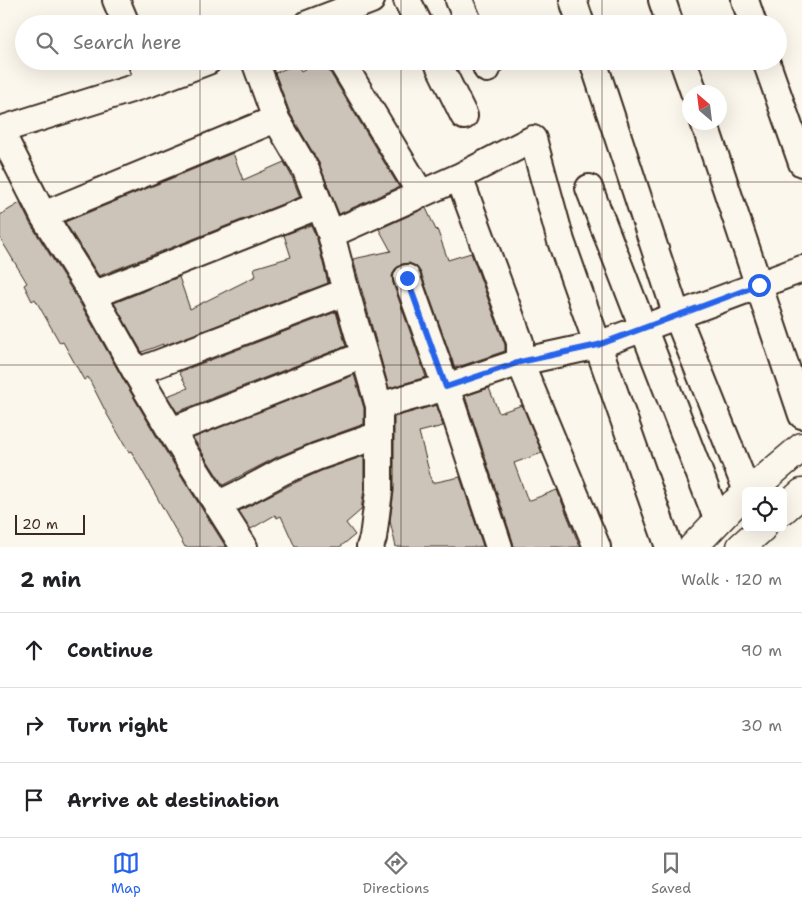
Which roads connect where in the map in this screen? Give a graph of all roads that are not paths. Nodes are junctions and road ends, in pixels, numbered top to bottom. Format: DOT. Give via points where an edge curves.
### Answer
graph roads {
  1 [pos="116,0"];
  2 [pos="371,0"];
  3 [pos="407,0"];
  4 [pos="459,0"];
  5 [pos="573,0"];
  6 [pos="662,0"];
  7 [pos="745,0"];
  8 [pos="122,15"];
  9 [pos="334,15"];
  10 [pos="414,15"];
  11 [pos="465,15"];
  12 [pos="578,15"];
  13 [pos="667,15"];
  14 [pos="750,15"];
  15 [pos="258,70"];
  16 [pos="346,70"];
  17 [pos="441,70"];
  18 [pos="597,70"];
  19 [pos="686,70"];
  20 [pos="769,70"];
  21 [pos="146,72"];
  22 [pos="692,85"];
  23 [pos="464,116"];
  24 [pos="276,119"];
  25 [pos="0,130"];
  26 [pos="707,130"];
  27 [pos="802,163"];
  28 [pos="458,177"];
  29 [pos="589,188"];
  30 [pos="421,194"];
  31 [pos="320,205"];
  32 [pos="42,215"];
  33 [pos="331,234"];
  34 [pos="802,269"];
  35 [pos="407,278"];
  36 [pos="759,285"];
  37 [pos="346,292"];
  38 [pos="93,295"];
  39 [pos="677,316"];
  40 [pos="643,328"];
  41 [pos="598,345"];
  42 [pos="364,355"];
  43 [pos="520,362"];
  44 [pos="136,372"];
  45 [pos="446,387"];
  46 [pos="379,406"];
  47 [pos="802,415"];
  48 [pos="171,431"];
  49 [pos="379,435"];
  50 [pos="802,447"];
  51 [pos="769,487"];
  52 [pos="802,493"];
  53 [pos="742,503"];
  54 [pos="217,505"];
  55 [pos="787,506"];
  56 [pos="742,508"];
  57 [pos="742,517"];
  58 [pos="244,547"];
  59 [pos="370,547"];
  60 [pos="499,547"];
  61 [pos="597,547"];
  62 [pos="668,547"];
  63 [pos="693,547"];
  1 -- 8 [label="street"];
  2 -- 9 [label="street"];
  3 -- 10 [label="street"];
  4 -- 11 [label="street"];
  5 -- 12 [label="street"];
  6 -- 13 [label="street"];
  7 -- 14 [label="street"];
  15 -- 24 [label="street"];
  16 -- 30 [label="street"];
  17 -- 23 [label="street"];
  18 -- 39 [label="street"];
  19 -- 22 [label="street"];
  20 -- 27 [label="street"];
  21 -- 25 [label="street"];
  24 -- 31 [label="street" via="306,170"];
  24 -- 32 [label="street"];
  25 -- 32 [label="street"];
  26 -- 36 [label="street"];
  28 -- 30 [label="street"];
  28 -- 41 [label="street" via="533,139 561,241"];
  28 -- 43 [label="street" via="520,342"];
  29 -- 40 [label="street"];
  30 -- 33 [label="street"];
  31 -- 33 [label="street"];
  31 -- 38 [label="street"];
  32 -- 38 [label="street"];
  33 -- 37 [label="street"];
  34 -- 36 [label="street"];
  35 -- 45 [label="street"];
  36 -- 39 [label="street"];
  36 -- 47 [label="street"];
  37 -- 42 [label="street"];
  37 -- 44 [label="street"];
  38 -- 44 [label="street"];
  39 -- 40 [label="street"];
  39 -- 53 [label="street"];
  40 -- 41 [label="street"];
  40 -- 56 [label="street"];
  41 -- 43 [label="street"];
  41 -- 62 [label="street"];
  42 -- 46 [label="street"];
  42 -- 48 [label="street"];
  43 -- 45 [label="street"];
  43 -- 61 [label="street"];
  44 -- 48 [label="street"];
  45 -- 46 [label="street"];
  45 -- 60 [label="street"];
  46 -- 49 [label="street"];
  48 -- 54 [label="street"];
  49 -- 54 [label="street" via="283,471"];
  49 -- 59 [label="street" via="379,491"];
  50 -- 51 [label="street"];
  52 -- 55 [label="street"];
  54 -- 58 [label="street"];
  57 -- 63 [label="street"];
}
